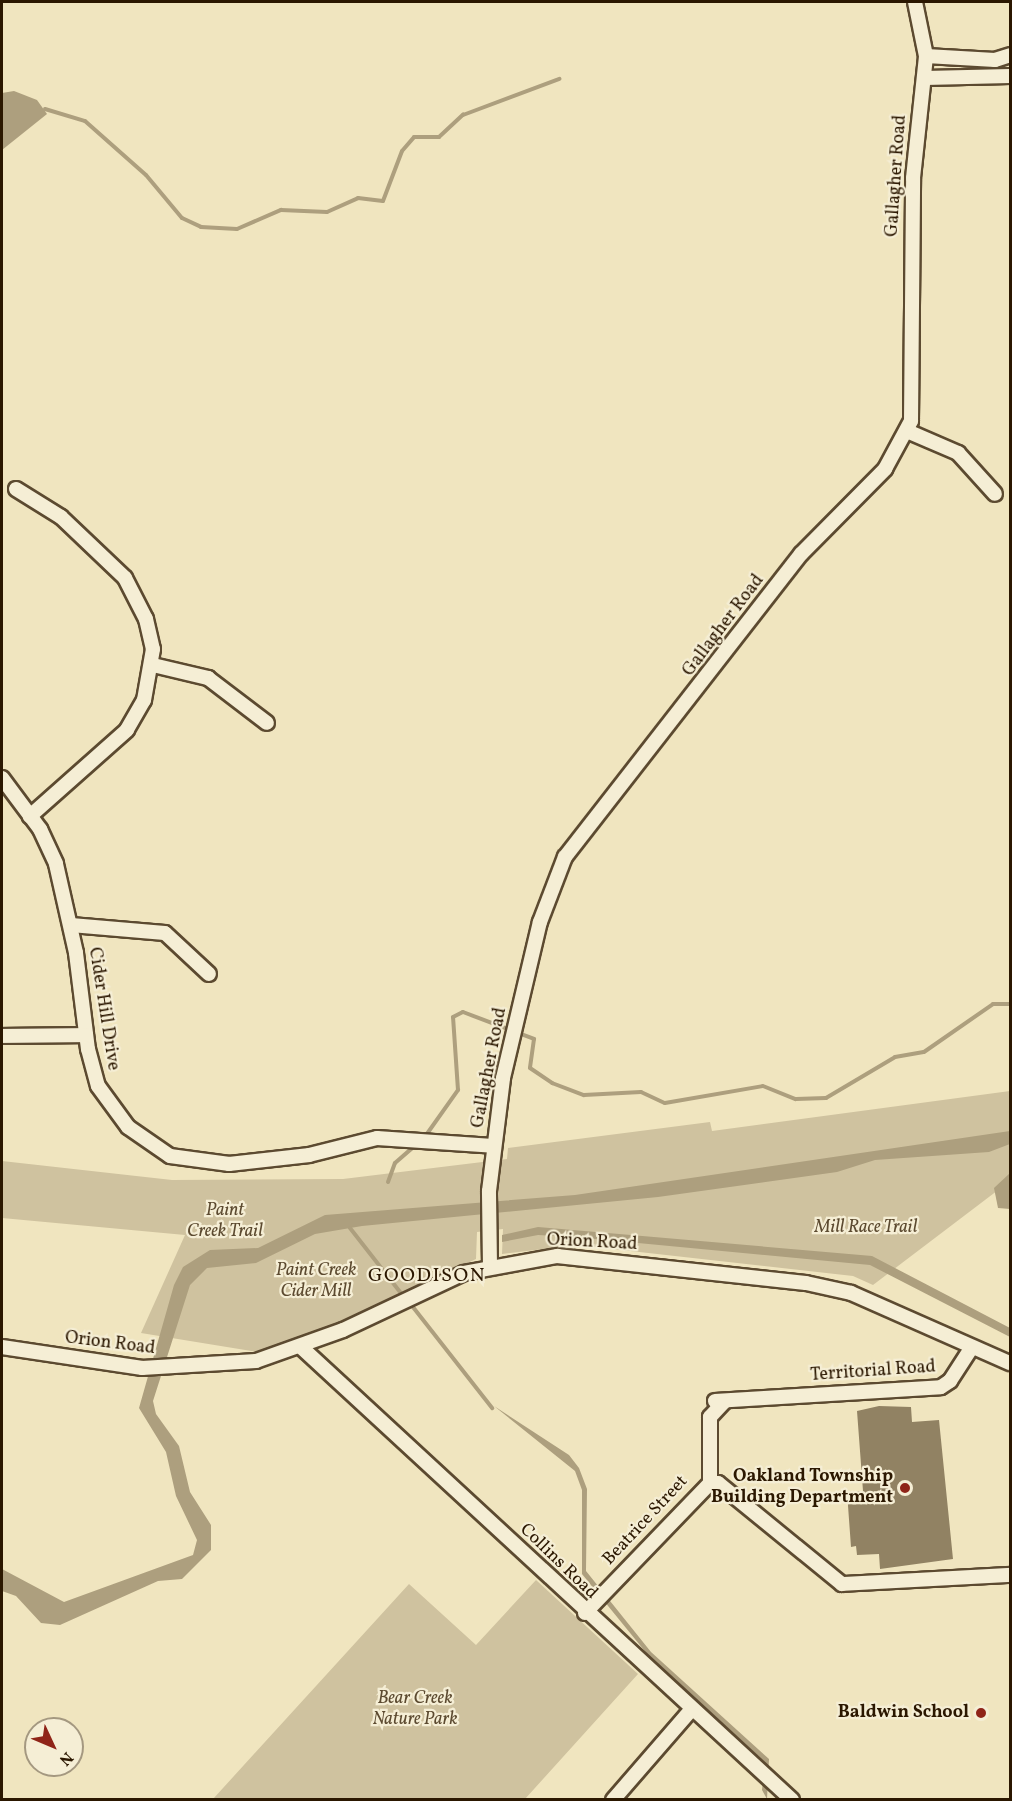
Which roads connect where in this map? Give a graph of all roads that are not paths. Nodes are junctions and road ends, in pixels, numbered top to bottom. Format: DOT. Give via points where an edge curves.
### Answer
graph roads {
  1 [pos="915,2"];
  2 [pos="1011,54"];
  3 [pos="926,56"];
  4 [pos="1011,76"];
  5 [pos="925,78"];
  6 [pos="907,431"];
  7 [pos="16,489"];
  8 [pos="994,494"];
  9 [pos="153,665"];
  10 [pos="267,723"];
  11 [pos="2,778"];
  12 [pos="30,816"];
  13 [pos="71,925"];
  14 [pos="209,974"];
  15 [pos="86,1035"];
  16 [pos="2,1036"];
  17 [pos="493,1146"];
  18 [pos="490,1266"];
  19 [pos="2,1347"];
  20 [pos="301,1347"];
  21 [pos="972,1347"];
  22 [pos="1011,1363"];
  23 [pos="710,1483"];
  24 [pos="1011,1575"];
  25 [pos="585,1613"];
  26 [pos="691,1710"];
  27 [pos="613,1800"];
  28 [pos="792,1800"];
  1 -- 3 [label="street, Gallagher Road"];
  2 -- 3 [label="street" via="995,60"];
  3 -- 5 [label="street, Gallagher Road"];
  4 -- 5 [label="street"];
  5 -- 6 [label="street, Gallagher Road" via="913,168 908,314 912,403"];
  6 -- 8 [label="street" via="958,453"];
  6 -- 17 [label="street, Gallagher Road" via="885,469 801,554 708,679 605,798 565,857 540,922 503,1078"];
  7 -- 9 [label="street" via="61,517 125,578 146,619"];
  9 -- 10 [label="street" via="208,678"];
  9 -- 12 [label="street" via="144,700 127,730"];
  11 -- 12 [label="street, Cider Hill Drive"];
  12 -- 13 [label="street, Cider Hill Drive" via="56,864"];
  13 -- 14 [label="street" via="165,933"];
  13 -- 15 [label="street, Cider Hill Drive"];
  15 -- 16 [label="street"];
  15 -- 17 [label="street, Cider Hill Drive" via="98,1086 109,1106 128,1127 170,1156 229,1164 267,1162 377,1137"];
  17 -- 18 [label="street, Gallagher Road"];
  18 -- 20 [label="street, Orion Road"];
  18 -- 21 [label="street, Orion Road" via="557,1256 806,1283 879,1301"];
  19 -- 20 [label="street, Orion Road" via="142,1368 256,1361"];
  20 -- 25 [label="street, Collins Road"];
  21 -- 22 [label="street"];
  21 -- 23 [label="street, Territorial Road" via="950,1382 941,1387 719,1401 710,1417"];
  23 -- 24 [label="street" via="718,1483 842,1584"];
  23 -- 25 [label="street, Beatrice Street"];
  25 -- 26 [label="street, Collins Road"];
  26 -- 27 [label="street"];
  26 -- 28 [label="street, Collins Road"];
}
